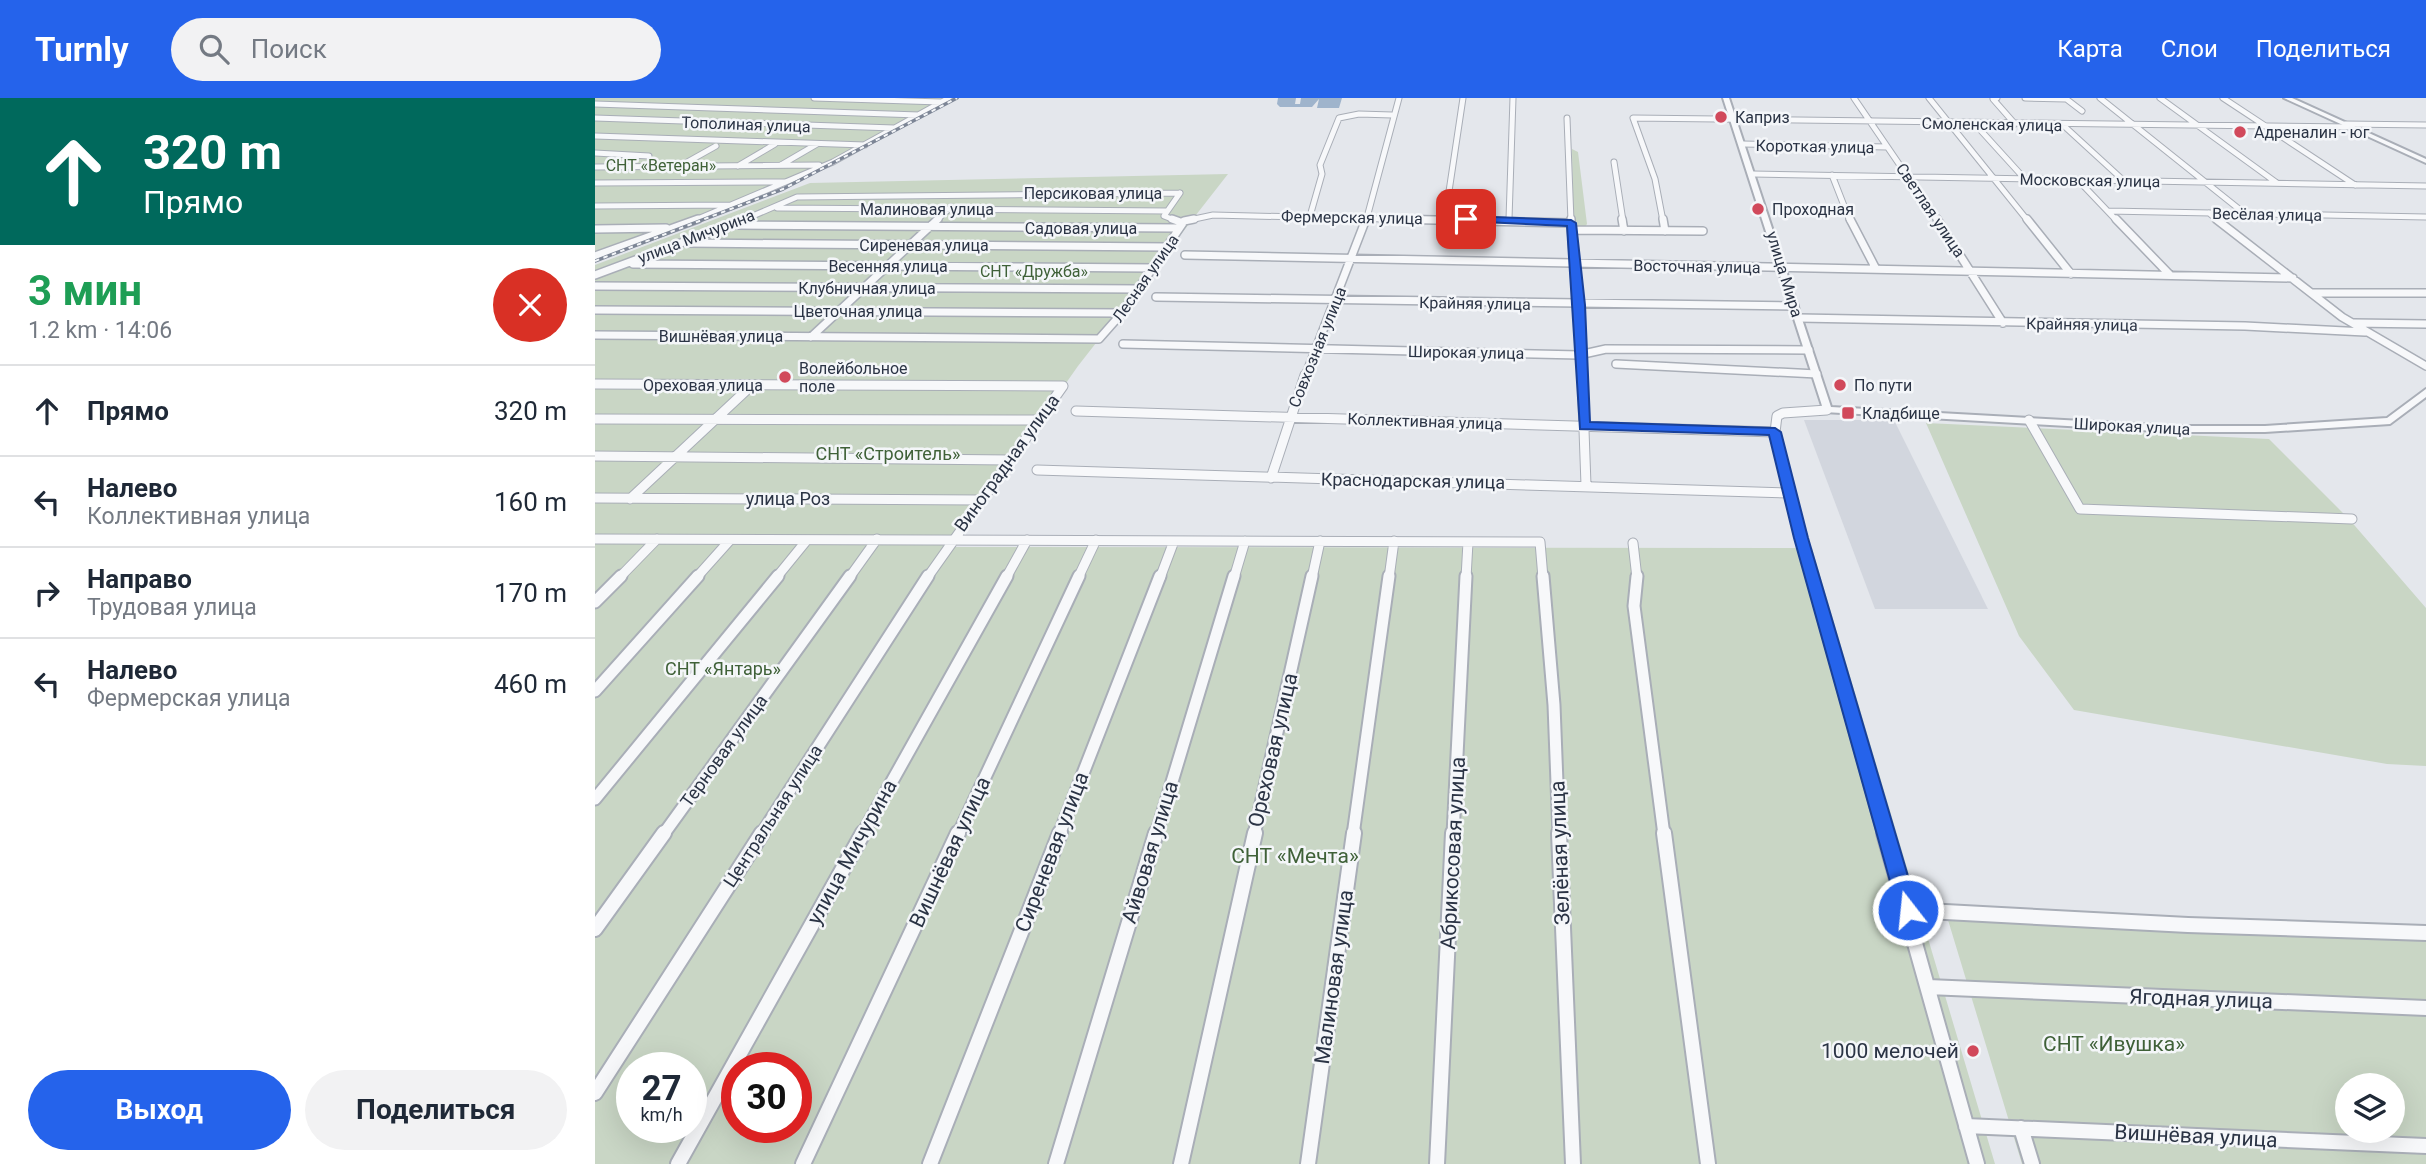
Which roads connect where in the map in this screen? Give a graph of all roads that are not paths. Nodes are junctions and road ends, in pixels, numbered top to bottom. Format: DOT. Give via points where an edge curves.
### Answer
graph roads {
  1 [pos="814,98"];
  2 [pos="949,98"];
  3 [pos="1399,98"];
  4 [pos="1463,98"];
  5 [pos="1513,98"];
  6 [pos="1726,98"];
  7 [pos="1854,98"];
  8 [pos="1929,98"];
  9 [pos="1997,98"];
  10 [pos="2025,98"];
  11 [pos="2100,98"];
  12 [pos="2160,98"];
  13 [pos="2223,98"];
  14 [pos="2287,98"];
  15 [pos="2065,99"];
  16 [pos="942,102"];
  17 [pos="595,104"];
  18 [pos="746,109"];
  19 [pos="2082,111"];
  20 [pos="922,115"];
  21 [pos="1392,115"];
  22 [pos="595,118"];
  23 [pos="1567,118"];
  24 [pos="1735,119"];
  25 [pos="1870,122"];
  26 [pos="1948,123"];
  27 [pos="716,124"];
  28 [pos="1974,124"];
  29 [pos="2015,124"];
  30 [pos="2063,124"];
  31 [pos="2134,125"];
  32 [pos="2426,125"];
  33 [pos="2197,126"];
  34 [pos="2265,126"];
  35 [pos="2348,126"];
  36 [pos="896,129"];
  37 [pos="595,136"];
  38 [pos="778,142"];
  39 [pos="817,144"];
  40 [pos="1743,144"];
  41 [pos="868,145"];
  42 [pos="716,146"];
  43 [pos="1887,147"];
  44 [pos="595,153"];
  45 [pos="649,156"];
  46 [pos="1614,162"];
  47 [pos="2426,162"];
  48 [pos="825,165"];
  49 [pos="679,166"];
  50 [pos="738,166"];
  51 [pos="781,166"];
  52 [pos="595,167"];
  53 [pos="1753,174"];
  54 [pos="1832,175"];
  55 [pos="1908,176"];
  56 [pos="1993,178"];
  57 [pos="2024,178"];
  58 [pos="2078,180"];
  59 [pos="2123,180"];
  60 [pos="2204,181"];
  61 [pos="789,182"];
  62 [pos="595,183"];
  63 [pos="2277,183"];
  64 [pos="2355,185"];
  65 [pos="2426,186"];
  66 [pos="1180,193"];
  67 [pos="963,195"];
  68 [pos="797,197"];
  69 [pos="595,206"];
  70 [pos="733,206"];
  71 [pos="772,208"];
  72 [pos="949,209"];
  73 [pos="1167,211"];
  74 [pos="2108,211"];
  75 [pos="2209,213"];
  76 [pos="2244,214"];
  77 [pos="1310,216"];
  78 [pos="1367,217"];
  79 [pos="2426,217"];
  80 [pos="1445,218"];
  81 [pos="1509,219"];
  82 [pos="1184,221"];
  83 [pos="731,225"];
  84 [pos="930,227"];
  85 [pos="1571,227"];
  86 [pos="678,228"];
  87 [pos="1179,228"];
  88 [pos="595,229"];
  89 [pos="1624,231"];
  90 [pos="1665,231"];
  91 [pos="1703,231"];
  92 [pos="680,243"];
  93 [pos="909,245"];
  94 [pos="1167,247"];
  95 [pos="1185,255"];
  96 [pos="595,256"];
  97 [pos="1352,259"];
  98 [pos="623,264"];
  99 [pos="1576,264"];
  100 [pos="888,266"];
  101 [pos="1153,268"];
  102 [pos="1784,268"];
  103 [pos="1876,269"];
  104 [pos="1973,272"];
  105 [pos="2070,274"];
  106 [pos="595,275"];
  107 [pos="2170,275"];
  108 [pos="2293,278"];
  109 [pos="595,286"];
  110 [pos="865,288"];
  111 [pos="1139,289"];
  112 [pos="2312,293"];
  113 [pos="2426,293"];
  114 [pos="1156,296"];
  115 [pos="1336,300"];
  116 [pos="1579,305"];
  117 [pos="1795,306"];
  118 [pos="595,310"];
  119 [pos="839,311"];
  120 [pos="1122,313"];
  121 [pos="1799,318"];
  122 [pos="2003,323"];
  123 [pos="2354,323"];
  124 [pos="2426,324"];
  125 [pos="2365,332"];
  126 [pos="595,335"];
  127 [pos="811,337"];
  128 [pos="1099,339"];
  129 [pos="1123,344"];
  130 [pos="1316,348"];
  131 [pos="1809,350"];
  132 [pos="1579,355"];
  133 [pos="2405,357"];
  134 [pos="2426,357"];
  135 [pos="1616,364"];
  136 [pos="2426,366"];
  137 [pos="1817,374"];
  138 [pos="595,384"];
  139 [pos="752,385"];
  140 [pos="1063,386"];
  141 [pos="2426,392"];
  142 [pos="1076,411"];
  143 [pos="1827,411"];
  144 [pos="1289,417"];
  145 [pos="595,419"];
  146 [pos="717,419"];
  147 [pos="1038,420"];
  148 [pos="2029,420"];
  149 [pos="1584,426"];
  150 [pos="1775,432"];
  151 [pos="595,457"];
  152 [pos="674,457"];
  153 [pos="1010,460"];
  154 [pos="1037,470"];
  155 [pos="1271,478"];
  156 [pos="1586,485"];
  157 [pos="1790,493"];
  158 [pos="595,498"];
  159 [pos="630,499"];
  160 [pos="981,500"];
  161 [pos="2352,519"];
  162 [pos="595,539"];
  163 [pos="657,539"];
  164 [pos="877,539"];
  165 [pos="730,540"];
  166 [pos="807,540"];
  167 [pos="951,540"];
  168 [pos="1027,540"];
  169 [pos="1096,540"];
  170 [pos="1174,541"];
  171 [pos="1245,541"];
  172 [pos="1320,541"];
  173 [pos="1394,541"];
  174 [pos="1468,542"];
  175 [pos="1633,543"];
  176 [pos="595,603"];
  177 [pos="595,691"];
  178 [pos="595,799"];
  179 [pos="1908,910"];
  180 [pos="595,929"];
  181 [pos="2426,933"];
  182 [pos="1928,987"];
  183 [pos="2426,1009"];
  184 [pos="595,1093"];
  185 [pos="1966,1126"];
  186 [pos="2021,1128"];
  187 [pos="2426,1146"];
  188 [pos="678,1164"];
  189 [pos="803,1164"];
  190 [pos="930,1164"];
  191 [pos="1056,1164"];
  192 [pos="1181,1164"];
  193 [pos="1308,1164"];
  194 [pos="1437,1164"];
  195 [pos="1573,1164"];
  196 [pos="1708,1164"];
  197 [pos="1977,1164"];
  198 [pos="2032,1164"];
  1 -- 16 [label="street"];
  2 -- 16 [label="street"];
  3 -- 21 [label="street, Совхозная улица"];
  4 -- 80 [label="street"];
  5 -- 81 [label="street"];
  6 -- 24 [label="street, улица Мира"];
  7 -- 25 [label="street, Светлая улица"];
  8 -- 26 [label="street"];
  9 -- 29 [label="street" via="1993,99"];
  10 -- 15 [label="street"];
  11 -- 31 [label="street"];
  12 -- 33 [label="street"];
  13 -- 34 [label="street"];
  14 -- 35 [label="street"];
  15 -- 19 [label="street"];
  16 -- 20 [label="street"];
  17 -- 18 [label="street"];
  18 -- 20 [label="street"];
  18 -- 27 [label="street"];
  20 -- 36 [label="street"];
  21 -- 77 [label="street" via="1339,118 1320,165 1322,174"];
  21 -- 78 [label="street, Совхозная улица"];
  22 -- 27 [label="street, Тополиная улица"];
  23 -- 85 [label="street"];
  24 -- 25 [label="street, Смоленская улица"];
  24 -- 40 [label="street, улица Мира"];
  24 -- 90 [label="street, Смоленская улица" via="1633,118 1655,179"];
  25 -- 26 [label="street, Смоленская улица"];
  25 -- 43 [label="street, Светлая улица"];
  26 -- 28 [label="street, Смоленская улица"];
  26 -- 56 [label="street"];
  27 -- 36 [label="street, Тополиная улица"];
  28 -- 29 [label="street, Смоленская улица"];
  28 -- 57 [label="street"];
  29 -- 30 [label="street, Смоленская улица"];
  30 -- 31 [label="street, Смоленская улица"];
  30 -- 59 [label="street"];
  31 -- 33 [label="street, Смоленская улица"];
  31 -- 60 [label="street"];
  32 -- 35 [label="street, Смоленская улица"];
  33 -- 34 [label="street, Смоленская улица"];
  33 -- 63 [label="street"];
  34 -- 35 [label="street, Смоленская улица"];
  34 -- 64 [label="street"];
  35 -- 47 [label="street"];
  36 -- 41 [label="street"];
  37 -- 38 [label="street"];
  38 -- 39 [label="street"];
  38 -- 50 [label="street"];
  39 -- 41 [label="street"];
  39 -- 51 [label="street"];
  40 -- 43 [label="street, Короткая улица"];
  40 -- 53 [label="street, улица Мира"];
  41 -- 48 [label="street"];
  42 -- 49 [label="street"];
  43 -- 55 [label="street, Светлая улица"];
  44 -- 45 [label="street"];
  46 -- 89 [label="street"];
  48 -- 51 [label="street"];
  48 -- 61 [label="street"];
  49 -- 50 [label="street"];
  49 -- 52 [label="street"];
  50 -- 51 [label="street"];
  53 -- 54 [label="street, Московская улица"];
  53 -- 102 [label="street, улица Мира"];
  54 -- 55 [label="street, Московская улица"];
  54 -- 103 [label="street"];
  55 -- 56 [label="street, Московская улица"];
  55 -- 104 [label="street, Светлая улица"];
  56 -- 57 [label="street, Московская улица"];
  56 -- 105 [label="street"];
  57 -- 58 [label="street, Московская улица"];
  58 -- 59 [label="street, Московская улица"];
  58 -- 74 [label="street"];
  59 -- 60 [label="street, Московская улица"];
  60 -- 63 [label="street, Московская улица"];
  60 -- 76 [label="street"];
  61 -- 62 [label="street"];
  61 -- 70 [label="street"];
  63 -- 64 [label="street, Московская улица"];
  64 -- 65 [label="street, Московская улица"];
  66 -- 67 [label="street, Персиковая улица"];
  66 -- 73 [label="street, Лесная улица"];
  67 -- 68 [label="street, Персиковая улица"];
  67 -- 72 [label="street"];
  68 -- 71 [label="street, улица Мичурина"];
  69 -- 70 [label="street"];
  70 -- 86 [label="street"];
  71 -- 72 [label="street, Малиновая улица"];
  71 -- 83 [label="street, улица Мичурина"];
  72 -- 73 [label="street, Малиновая улица"];
  72 -- 84 [label="street"];
  73 -- 82 [label="street, Лесная улица" via="1166,218"];
  74 -- 75 [label="street, Весёлая улица"];
  74 -- 107 [label="street"];
  75 -- 76 [label="street, Весёлая улица"];
  75 -- 108 [label="street"];
  76 -- 79 [label="street, Весёлая улица"];
  77 -- 78 [label="street, Фермерская улица"];
  77 -- 82 [label="street, Фермерская улица" via="1213,215"];
  78 -- 80 [label="street, Фермерская улица"];
  78 -- 97 [label="street, Совхозная улица"];
  80 -- 81 [label="street, Фермерская улица"];
  81 -- 85 [label="street, Фермерская улица"];
  82 -- 87 [label="street, Лесная улица"];
  83 -- 84 [label="street, Садовая улица"];
  83 -- 92 [label="street, улица Мичурина"];
  84 -- 87 [label="street, Садовая улица"];
  84 -- 93 [label="street"];
  85 -- 89 [label="street, Фермерская улица"];
  85 -- 99 [label="street"];
  86 -- 88 [label="street"];
  86 -- 96 [label="street"];
  87 -- 94 [label="street, Лесная улица"];
  89 -- 90 [label="street, Фермерская улица"];
  90 -- 91 [label="street, Фермерская улица"];
  92 -- 93 [label="street, Сиреневая улица"];
  92 -- 98 [label="street, улица Мичурина"];
  93 -- 94 [label="street, Сиреневая улица"];
  93 -- 100 [label="street"];
  94 -- 101 [label="street, Лесная улица"];
  95 -- 97 [label="street, Восточная улица"];
  97 -- 99 [label="street, Восточная улица"];
  97 -- 115 [label="street, Совхозная улица"];
  98 -- 100 [label="street, Весенняя улица"];
  98 -- 106 [label="street, улица Мичурина"];
  99 -- 102 [label="street, Восточная улица"];
  99 -- 116 [label="street"];
  100 -- 101 [label="street, Весенняя улица"];
  100 -- 110 [label="street"];
  101 -- 111 [label="street, Лесная улица"];
  102 -- 103 [label="street, Восточная улица"];
  102 -- 117 [label="street, улица Мира"];
  103 -- 104 [label="street, Восточная улица"];
  104 -- 105 [label="street, Восточная улица"];
  104 -- 122 [label="street, Светлая улица"];
  105 -- 107 [label="street, Восточная улица"];
  107 -- 108 [label="street, Восточная улица"];
  108 -- 112 [label="street"];
  109 -- 110 [label="street, Клубничная улица"];
  110 -- 111 [label="street, Клубничная улица"];
  110 -- 119 [label="street"];
  111 -- 120 [label="street, Лесная улица"];
  112 -- 113 [label="street"];
  112 -- 123 [label="street"];
  114 -- 115 [label="street, Крайняя улица"];
  115 -- 116 [label="street, Крайняя улица"];
  115 -- 130 [label="street, Совхозная улица"];
  116 -- 117 [label="street, Крайняя улица"];
  116 -- 132 [label="street"];
  117 -- 121 [label="street, улица Мира"];
  118 -- 119 [label="street, Цветочная улица"];
  119 -- 120 [label="street, Цветочная улица"];
  119 -- 127 [label="street"];
  120 -- 128 [label="street, Лесная улица"];
  121 -- 122 [label="street, Крайняя улица"];
  121 -- 131 [label="street, улица Мира"];
  122 -- 125 [label="street, Крайняя улица"];
  123 -- 124 [label="street"];
  123 -- 125 [label="street"];
  125 -- 133 [label="street"];
  126 -- 127 [label="street, Вишнёвая улица"];
  127 -- 128 [label="street, Вишнёвая улица"];
  129 -- 130 [label="street, Широкая улица"];
  130 -- 132 [label="street, Широкая улица"];
  130 -- 144 [label="street, Совхозная улица"];
  131 -- 132 [label="street, Широкая улица" via="1606,349"];
  131 -- 137 [label="street, улица Мира"];
  132 -- 149 [label="street"];
  133 -- 134 [label="street"];
  133 -- 136 [label="street"];
  135 -- 137 [label="street"];
  137 -- 143 [label="street, улица Мира"];
  138 -- 139 [label="street, Ореховая улица"];
  139 -- 140 [label="street, Ореховая улица"];
  139 -- 146 [label="street"];
  140 -- 147 [label="street, Виноградная улица"];
  141 -- 148 [label="street, Широкая улица" via="2399,416 2381,423 2174,429"];
  142 -- 144 [label="street, Коллективная улица"];
  143 -- 148 [label="street, Широкая улица"];
  143 -- 150 [label="street" via="1777,416"];
  144 -- 149 [label="street, Коллективная улица"];
  144 -- 155 [label="street, Совхозная улица"];
  145 -- 146 [label="street"];
  146 -- 147 [label="street"];
  146 -- 152 [label="street"];
  147 -- 153 [label="street, Виноградная улица"];
  148 -- 161 [label="street" via="2080,509"];
  149 -- 150 [label="street, Коллективная улица"];
  149 -- 156 [label="street"];
  150 -- 157 [label="street"];
  151 -- 152 [label="street"];
  152 -- 153 [label="street"];
  152 -- 159 [label="street"];
  153 -- 160 [label="street, Виноградная улица"];
  154 -- 155 [label="street, Краснодарская улица"];
  155 -- 156 [label="street, Краснодарская улица"];
  156 -- 157 [label="street, Краснодарская улица"];
  157 -- 179 [label="street"];
  158 -- 159 [label="street, улица Роз"];
  159 -- 160 [label="street, улица Роз"];
  160 -- 167 [label="street, Виноградная улица"];
  162 -- 163 [label="street"];
  163 -- 165 [label="street"];
  163 -- 176 [label="street"];
  164 -- 166 [label="street"];
  164 -- 167 [label="street"];
  164 -- 180 [label="street, Терновая улица"];
  165 -- 166 [label="street"];
  165 -- 177 [label="street"];
  166 -- 178 [label="street"];
  167 -- 168 [label="street"];
  167 -- 184 [label="street, Центральная улица"];
  168 -- 169 [label="street"];
  168 -- 188 [label="street, улица Мичурина"];
  169 -- 170 [label="street"];
  169 -- 189 [label="street, Вишнёвая улица"];
  170 -- 171 [label="street"];
  170 -- 190 [label="street, Сиреневая улица"];
  171 -- 172 [label="street"];
  171 -- 191 [label="street, Айвовая улица"];
  172 -- 173 [label="street"];
  172 -- 192 [label="street, Ореховая улица"];
  173 -- 174 [label="street"];
  173 -- 193 [label="street, Малиновая улица"];
  174 -- 194 [label="street, Абрикосовая улица"];
  174 -- 195 [label="street, Зелёная улица" via="1540,542 1554,705"];
  175 -- 196 [label="street" via="1634,606"];
  179 -- 181 [label="street"];
  179 -- 182 [label="street"];
  182 -- 183 [label="street, Ягодная улица"];
  182 -- 185 [label="street"];
  185 -- 186 [label="street, Вишнёвая улица"];
  185 -- 197 [label="street"];
  186 -- 187 [label="street, Вишнёвая улица"];
  186 -- 198 [label="street"];
}
